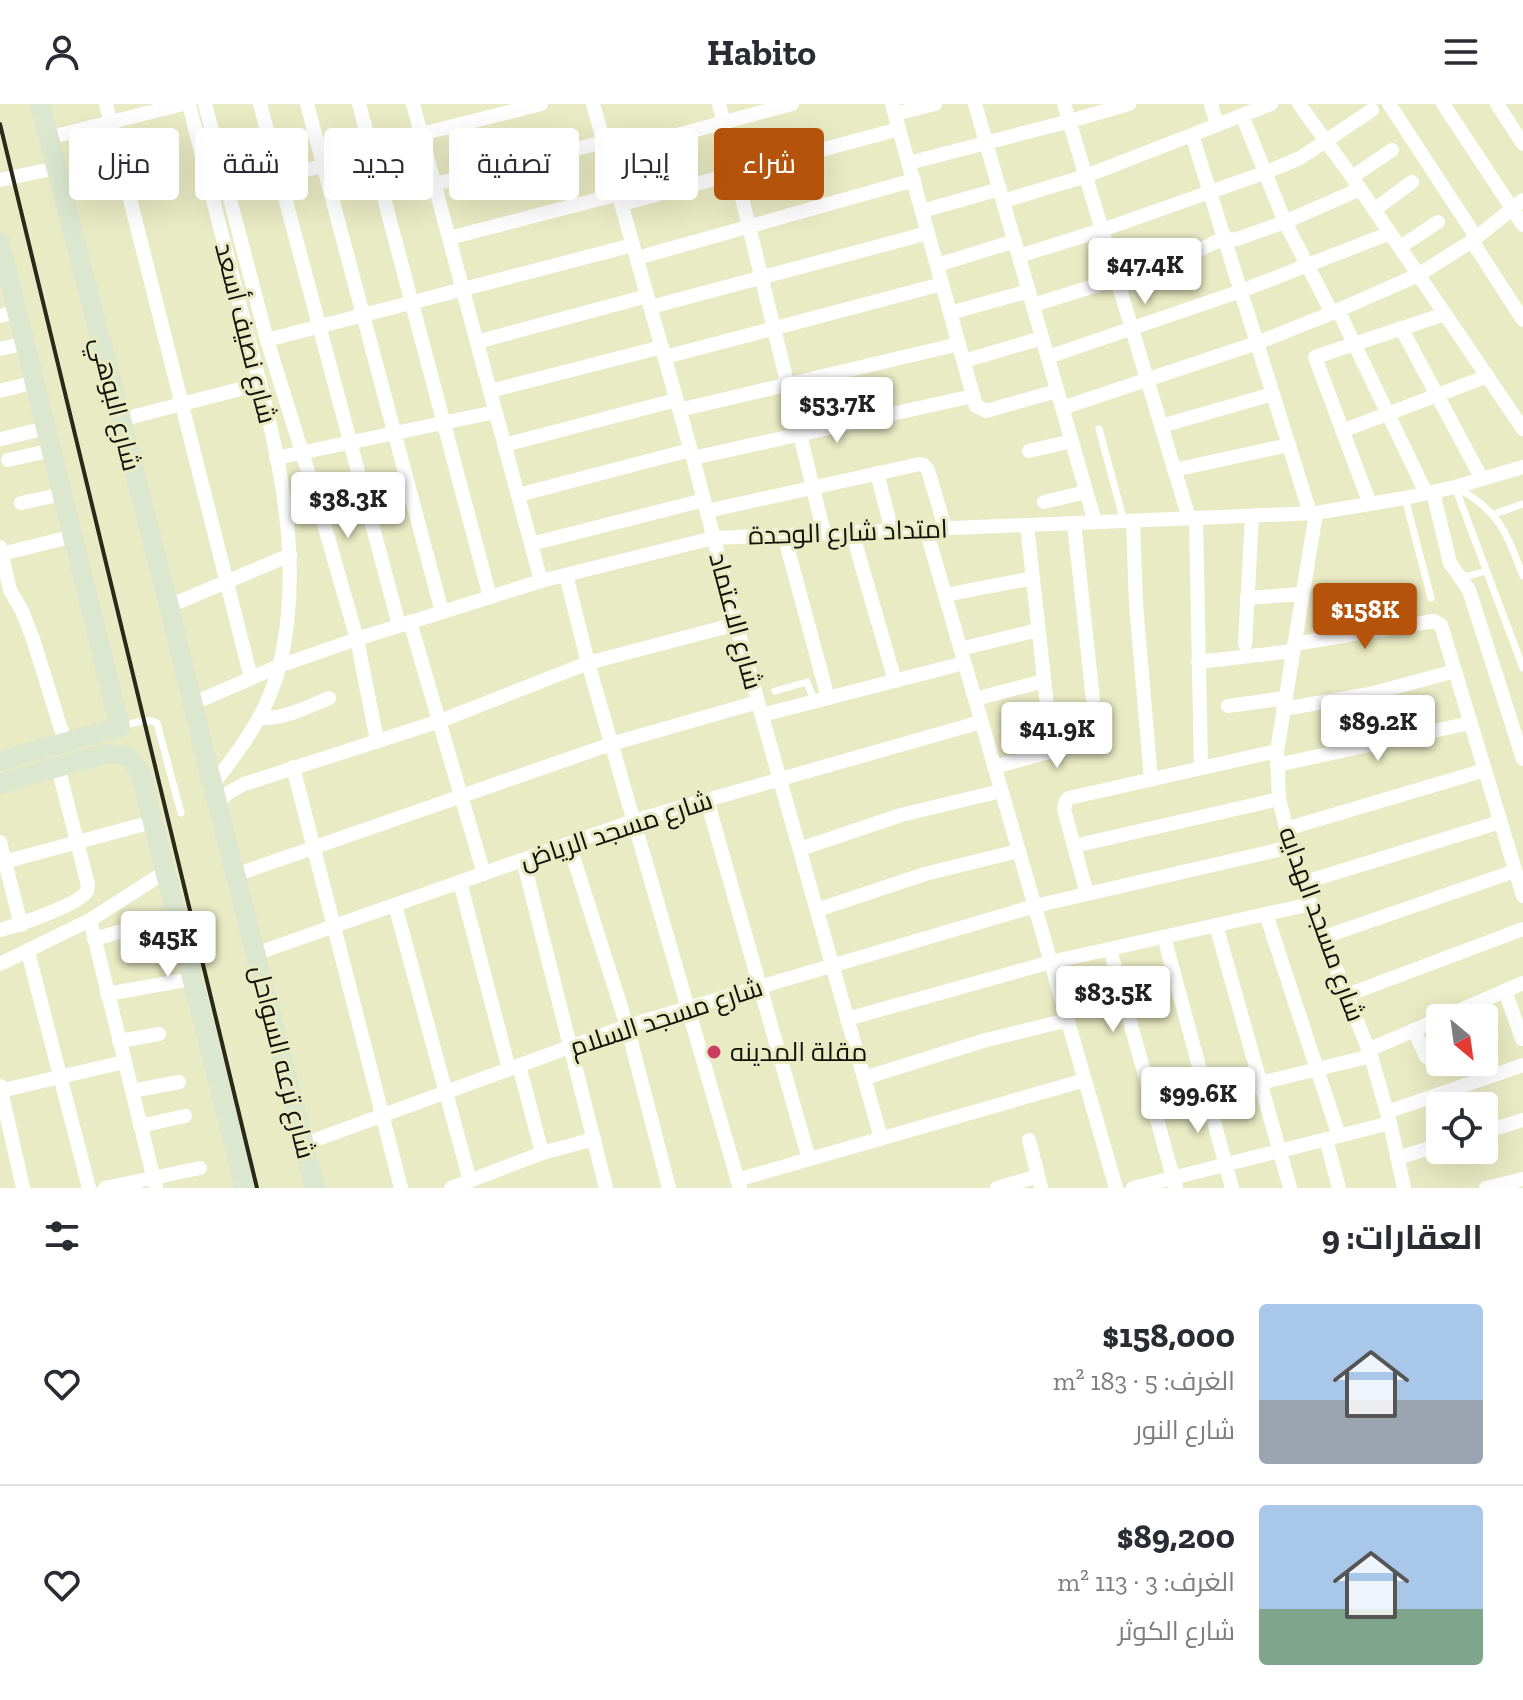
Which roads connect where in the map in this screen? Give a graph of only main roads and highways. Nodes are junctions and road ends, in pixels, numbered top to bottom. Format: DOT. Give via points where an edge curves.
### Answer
graph roads {
  1 [pos="40,104"];
  2 [pos="1,250"];
  3 [pos="9,314"];
  4 [pos="194,703"];
  5 [pos="0,761"];
  6 [pos="0,784"];
  7 [pos="245,1188"];
  8 [pos="315,1188"];
  1 -- 4 [label="main road, شارع البوهي"];
  2 -- 3 [label="main road"];
  3 -- 5 [label="main road" via="25,343 120,727"];
  4 -- 8 [label="main road, شارع ترعه السواحل"];
  6 -- 7 [label="main road" via="104,754 120,753 133,761 141,775"];
}
